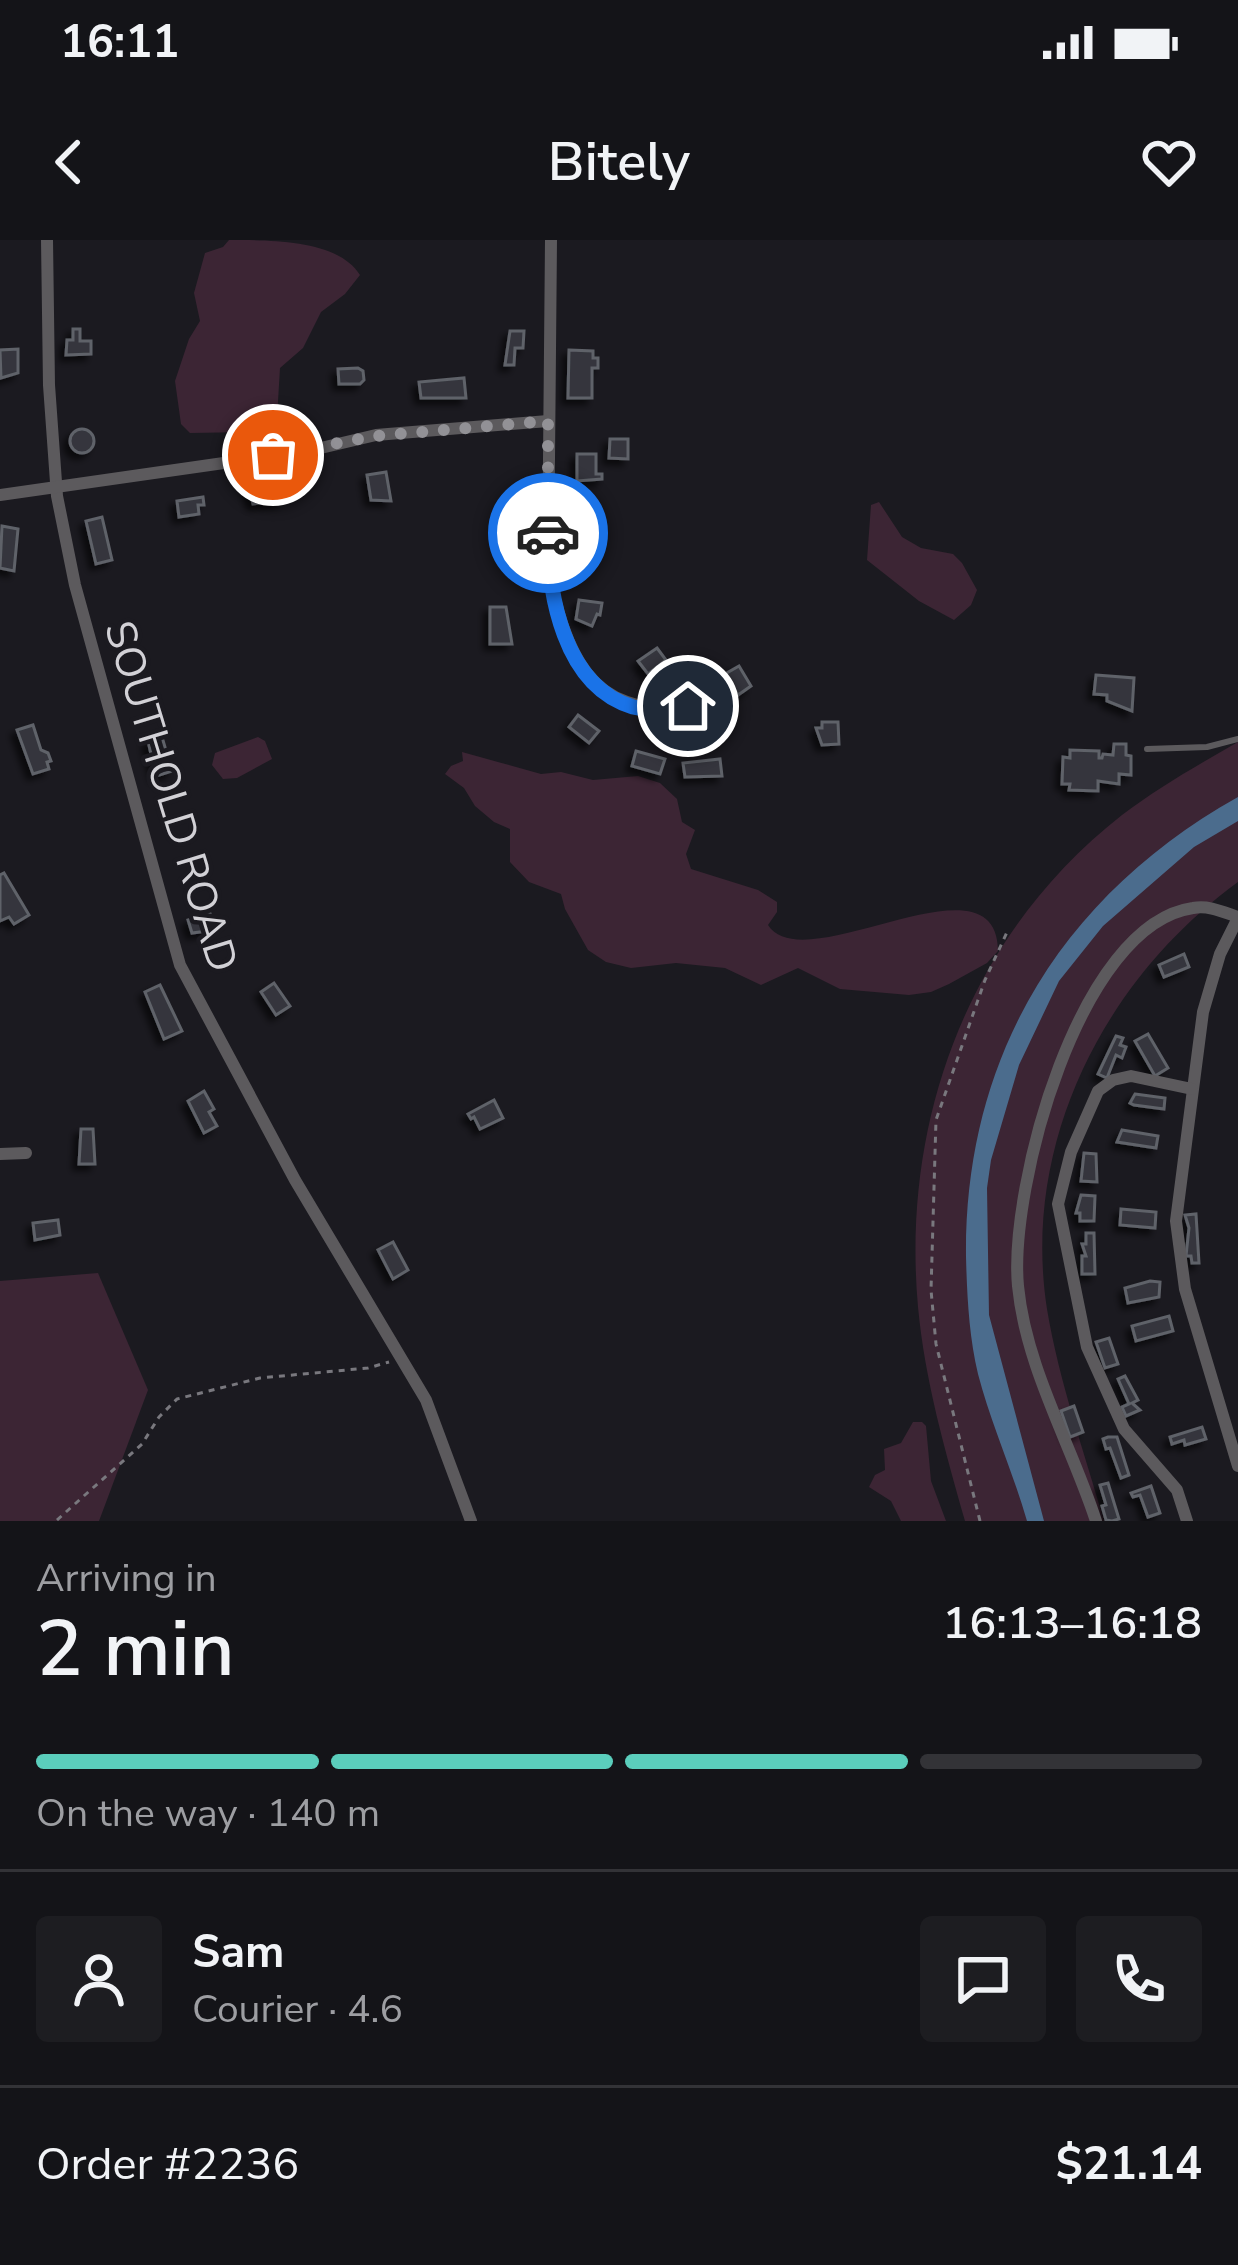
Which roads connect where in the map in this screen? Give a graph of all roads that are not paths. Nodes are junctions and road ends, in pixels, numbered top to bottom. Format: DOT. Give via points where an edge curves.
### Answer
graph roads {
  1 [pos="47,240"];
  2 [pos="551,240"];
  3 [pos="548,421"];
  4 [pos="55,487"];
  5 [pos="0,496"];
  6 [pos="688,706"];
  7 [pos="1238,739"];
  8 [pos="1147,749"];
  9 [pos="1238,917"];
  10 [pos="1192,1089"];
  11 [pos="26,1153"];
  12 [pos="0,1154"];
  13 [pos="1238,1466"];
  14 [pos="471,1521"];
  15 [pos="1096,1521"];
  16 [pos="1187,1521"];
  1 -- 4 [label="street, SOUTHOLD ROAD"];
  2 -- 3 [label="street"];
  3 -- 4 [label="street" via="376,436"];
  3 -- 6 [label="street" via="548,568 577,662 628,706"];
  4 -- 5 [label="street"];
  4 -- 14 [label="street, SOUTHOLD ROAD" via="180,965 401,1357"];
  7 -- 8 [label="lane"];
  9 -- 10 [label="street" via="1203,1012"];
  9 -- 15 [label="street" via="1193,908 1136,937 1076,1028 1029,1158 1017,1255 1023,1318"];
  10 -- 13 [label="street" via="1178,1183 1179,1262"];
  10 -- 16 [label="street" via="1131,1076 1097,1091 1058,1204 1087,1347 1124,1430 1177,1490"];
  11 -- 12 [label="street"];
}
